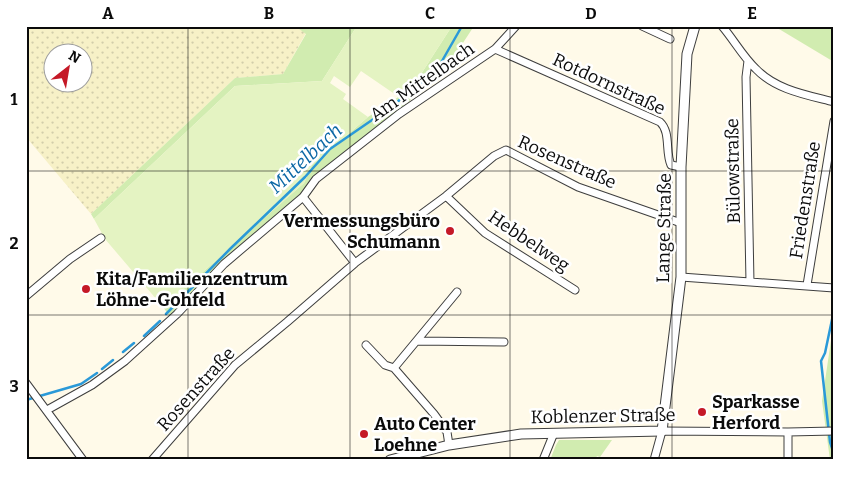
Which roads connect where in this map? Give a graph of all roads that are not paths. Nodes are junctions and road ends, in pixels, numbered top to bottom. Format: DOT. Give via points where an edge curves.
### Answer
graph roads {
  1 [pos="516,26"];
  2 [pos="642,26"];
  3 [pos="695,26"];
  4 [pos="722,26"];
  5 [pos="670,38"];
  6 [pos="495,49"];
  7 [pos="748,61"];
  8 [pos="834,102"];
  9 [pos="834,121"];
  10 [pos="681,167"];
  11 [pos="446,196"];
  12 [pos="304,197"];
  13 [pos="681,223"];
  14 [pos="101,238"];
  15 [pos="355,263"];
  16 [pos="681,277"];
  17 [pos="750,282"];
  18 [pos="807,285"];
  19 [pos="831,288"];
  20 [pos="575,290"];
  21 [pos="457,292"];
  22 [pos="26,296"];
  23 [pos="417,341"];
  24 [pos="504,342"];
  25 [pos="366,345"];
  26 [pos="394,368"];
  27 [pos="28,386"];
  28 [pos="47,410"];
  29 [pos="662,431"];
  30 [pos="834,431"];
  31 [pos="788,432"];
  32 [pos="554,433"];
  33 [pos="448,446"];
  34 [pos="83,460"];
  35 [pos="152,460"];
  36 [pos="390,460"];
  37 [pos="543,460"];
  38 [pos="654,460"];
  39 [pos="788,460"];
  1 -- 6 [label="street, Am Mittelbach"];
  2 -- 5 [label="street"];
  3 -- 10 [label="street, Lange Straße" via="687,54"];
  4 -- 7 [label="street"];
  6 -- 10 [label="street, Rotdornstraße" via="660,122 666,127 668,157 672,166"];
  6 -- 12 [label="street, Am Mittelbach" via="399,114 316,179"];
  7 -- 8 [label="street" via="778,85"];
  7 -- 17 [label="street, Bülowstraße"];
  9 -- 18 [label="street, Friedenstraße"];
  10 -- 13 [label="street, Lange Straße"];
  11 -- 13 [label="street, Rosenstraße" via="494,156 506,150 578,186"];
  11 -- 15 [label="street, Rosenstraße"];
  11 -- 20 [label="street, Hebbelweg" via="485,233"];
  12 -- 15 [label="street"];
  12 -- 28 [label="street, Am Mittelbach" via="224,264 177,314 125,361"];
  13 -- 16 [label="street, Lange Straße"];
  14 -- 22 [label="street"];
  15 -- 35 [label="street, Rosenstraße" via="234,365"];
  16 -- 17 [label="street"];
  16 -- 29 [label="street, Lange Straße"];
  17 -- 18 [label="street"];
  18 -- 19 [label="street"];
  21 -- 23 [label="street"];
  23 -- 24 [label="street"];
  23 -- 26 [label="street"];
  25 -- 26 [label="street" via="385,365"];
  26 -- 33 [label="street" via="447,432"];
  27 -- 28 [label="street"];
  28 -- 34 [label="street"];
  29 -- 31 [label="street, Koblenzer Straße"];
  29 -- 32 [label="street, Koblenzer Straße"];
  29 -- 38 [label="street"];
  30 -- 31 [label="street, Koblenzer Straße"];
  31 -- 39 [label="street"];
  32 -- 33 [label="street, Koblenzer Straße" via="511,435"];
  32 -- 37 [label="street"];
  33 -- 36 [label="street, Koblenzer Straße"];
}
